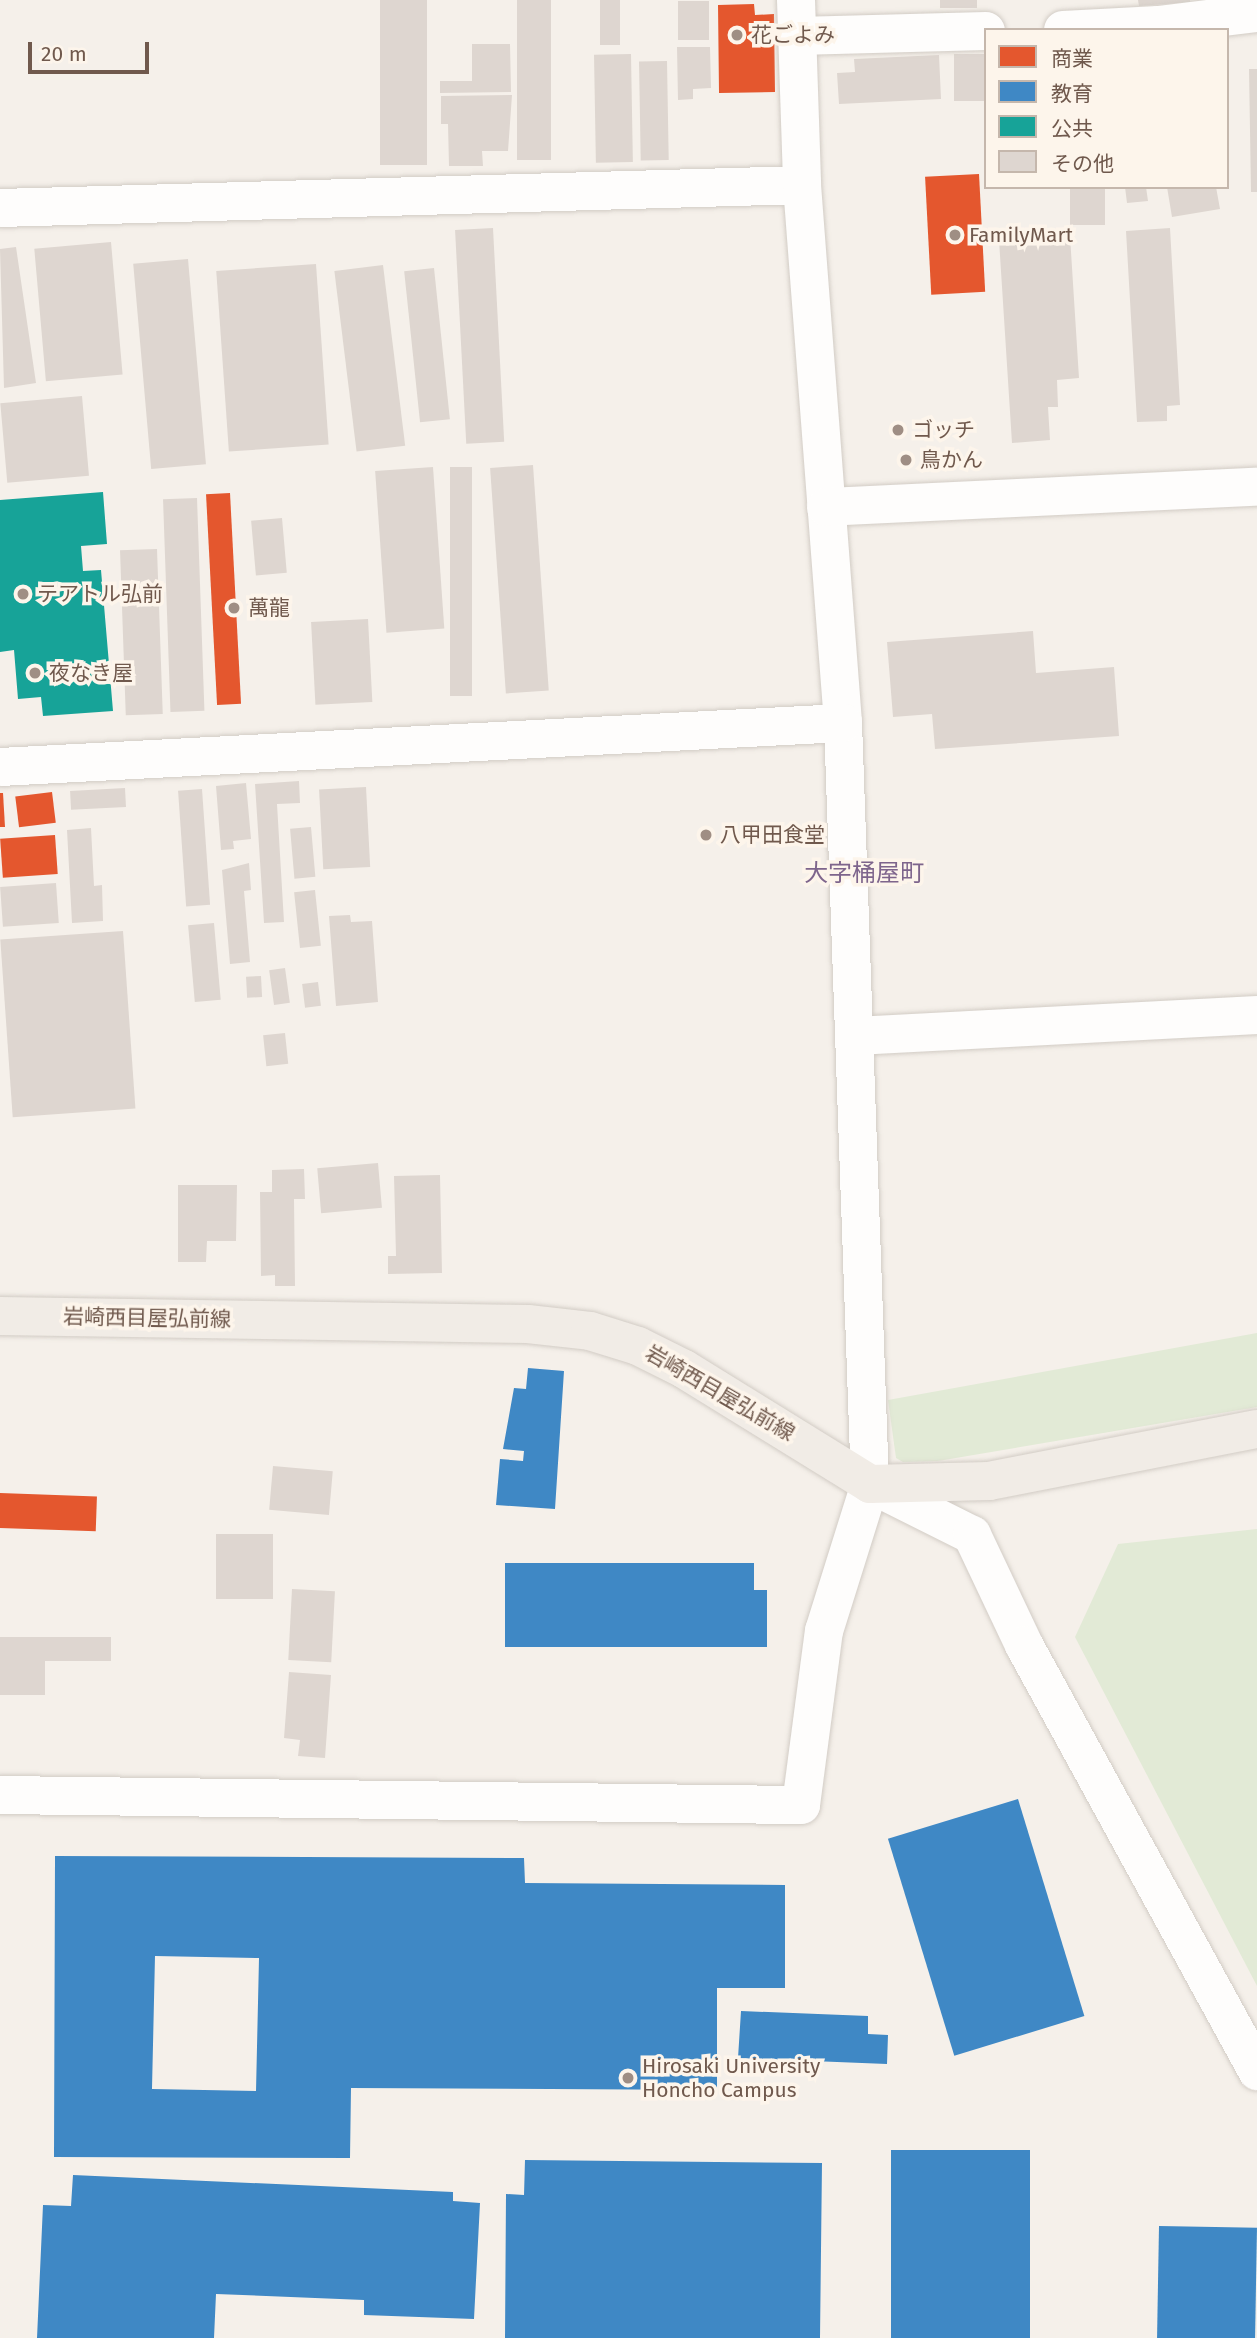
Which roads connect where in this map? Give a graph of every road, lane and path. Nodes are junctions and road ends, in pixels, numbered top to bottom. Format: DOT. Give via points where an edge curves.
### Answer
graph roads {
  1 [pos="1257,13"];
  2 [pos="797,18"];
  3 [pos="1101,28"];
  4 [pos="984,31"];
  5 [pos="802,185"];
  6 [pos="0,208"];
  7 [pos="1257,487"];
  8 [pos="826,507"];
  9 [pos="843,723"];
  10 [pos="0,767"];
  11 [pos="1257,1015"];
  12 [pos="855,1036"];
  13 [pos="0,1316"];
  14 [pos="1257,1429"];
  15 [pos="870,1483"];
  16 [pos="0,1795"];
  17 [pos="1257,2071"];
  1 -- 3 [label="street"];
  2 -- 4 [label="street"];
  2 -- 5 [label="street"];
  5 -- 6 [label="street"];
  5 -- 8 [label="street"];
  7 -- 8 [label="street"];
  8 -- 9 [label="street"];
  9 -- 10 [label="street"];
  9 -- 12 [label="street"];
  11 -- 12 [label="street"];
  12 -- 15 [label="street"];
  13 -- 15 [label="main road, 岩崎西目屋弘前線" via="514,1324 590,1331 638,1346 684,1369"];
  14 -- 15 [label="main road" via="989,1481"];
  15 -- 16 [label="street" via="824,1631 801,1805"];
  15 -- 17 [label="street" via="972,1535 1024,1645"];
}
